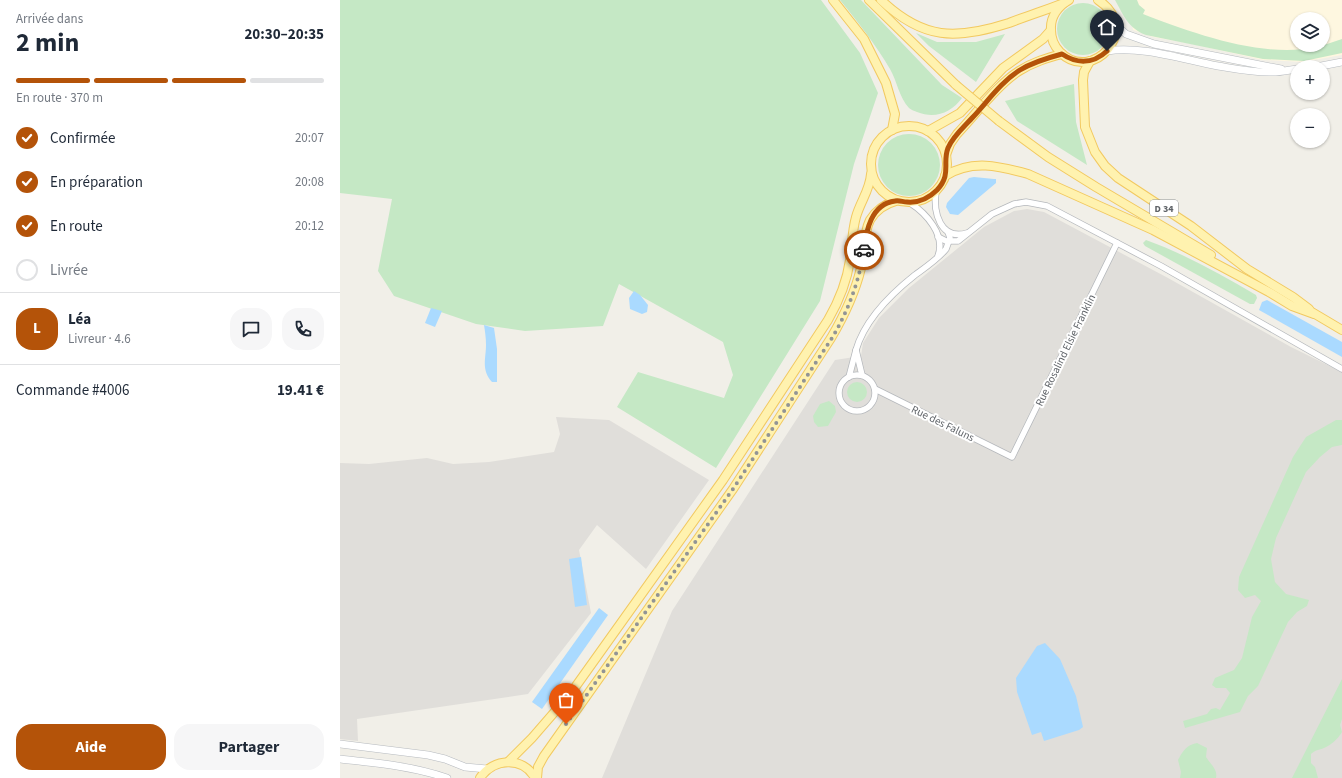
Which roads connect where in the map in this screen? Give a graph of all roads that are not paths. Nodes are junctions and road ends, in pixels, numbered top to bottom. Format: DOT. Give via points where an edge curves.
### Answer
graph roads {
  1 [pos="833,0"];
  2 [pos="869,0"];
  3 [pos="881,0"];
  4 [pos="1098,0"];
  5 [pos="1066,1"];
  6 [pos="1116,25"];
  7 [pos="1051,30"];
  8 [pos="1107,51"];
  9 [pos="1062,54"];
  10 [pos="1090,61"];
  11 [pos="1342,62"];
  12 [pos="1330,64"];
  13 [pos="1289,70"];
  14 [pos="892,130"];
  15 [pos="928,131"];
  16 [pos="946,155"];
  17 [pos="871,174"];
  18 [pos="945,176"];
  19 [pos="936,191"];
  20 [pos="896,200"];
  21 [pos="910,203"];
  22 [pos="948,232"];
  23 [pos="969,232"];
  24 [pos="938,237"];
  25 [pos="949,242"];
  26 [pos="1117,243"];
  27 [pos="938,257"];
  28 [pos="1314,314"];
  29 [pos="1342,330"];
  30 [pos="856,350"];
  31 [pos="1342,369"];
  32 [pos="862,375"];
  33 [pos="849,377"];
  34 [pos="875,389"];
  35 [pos="1012,457"];
  36 [pos="340,744"];
  37 [pos="340,759"];
  38 [pos="508,762"];
  39 [pos="487,769"];
  40 [pos="447,778"];
  41 [pos="480,778"];
  42 [pos="536,778"];
  1 -- 14 [label="main road" via="864,39 886,83 896,114"];
  2 -- 28 [label="main road, D 34, bridge" via="956,85 1048,157 1096,188"];
  3 -- 5 [label="main road" via="898,15 920,27 954,34 977,33 991,29"];
  4 -- 6 [label="main road" via="1110,10"];
  5 -- 7 [label="main road" via="1054,14"];
  6 -- 8 [label="main road" via="1114,39"];
  6 -- 13 [label="main road" via="1126,34 1154,44"];
  7 -- 9 [label="main road" via="1054,43"];
  7 -- 15 [label="main road" via="1043,39 1003,68 960,114"];
  8 -- 10 [label="main road"];
  8 -- 13 [label="main road" via="1133,50 1259,72"];
  9 -- 10 [label="main road" via="1075,61"];
  9 -- 16 [label="main road" via="1028,66 1008,79 957,134"];
  10 -- 28 [label="main road, D 34" via="1083,80 1084,127 1095,152 1105,166 1118,178 1191,226 1247,269 1293,296"];
  11 -- 12 [label="main road"];
  14 -- 15 [label="main road" via="908,126"];
  14 -- 17 [label="main road" via="880,138 873,150 870,160"];
  15 -- 16 [label="main road" via="939,141"];
  16 -- 18 [label="main road"];
  17 -- 20 [label="main road" via="880,190"];
  17 -- 38 [label="main road" via="870,186 856,217 844,283 828,320 723,480 571,692"];
  18 -- 19 [label="main road"];
  18 -- 28 [label="main road" via="967,166 1007,168 1028,174 1153,230 1292,306"];
  19 -- 21 [label="main road" via="924,200"];
  19 -- 22 [label="street" via="935,207 942,227"];
  20 -- 21 [label="main road"];
  20 -- 42 [label="main road" via="883,206 870,220 855,289 832,338 733,489 544,756"];
  21 -- 24 [label="street" via="925,214"];
  22 -- 23 [label="street" via="958,235"];
  22 -- 25 [label="street"];
  23 -- 25 [label="street" via="958,241"];
  23 -- 26 [label="street" via="1002,208 1026,202 1047,206"];
  24 -- 25 [label="street"];
  24 -- 27 [label="street"];
  25 -- 27 [label="street"];
  26 -- 31 [label="street"];
  26 -- 35 [label="street, Rue Rosalind Elsie Franklin"];
  27 -- 30 [label="street" via="884,304 860,338"];
  28 -- 29 [label="main road, D 34"];
  30 -- 32 [label="street"];
  30 -- 33 [label="street"];
  32 -- 33 [label="street"];
  32 -- 34 [label="street" via="870,380"];
  33 -- 34 [label="street" via="842,384 839,394 848,408 856,410 867,407 873,401"];
  34 -- 35 [label="street, Rue des Faluns"];
  36 -- 39 [label="main road" via="428,755 465,767"];
  37 -- 40 [label="main road" via="402,766"];
  38 -- 39 [label="main road"];
  38 -- 42 [label="main road" via="522,765"];
  39 -- 41 [label="main road"];
}
